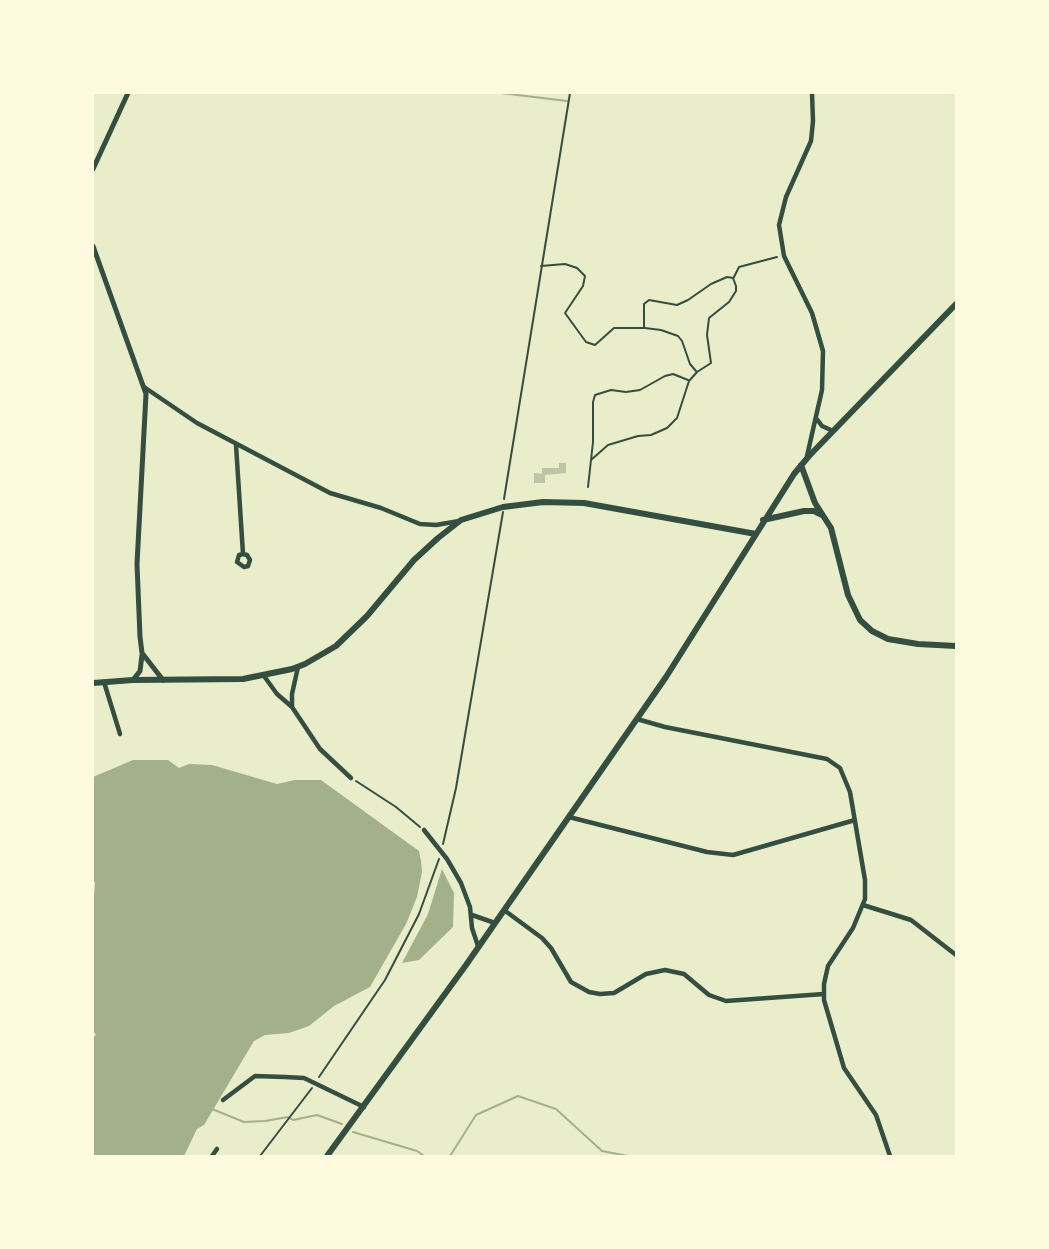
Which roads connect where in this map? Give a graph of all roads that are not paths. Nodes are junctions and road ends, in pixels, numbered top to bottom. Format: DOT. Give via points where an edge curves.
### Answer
graph roads {
  1 [pos="128,93"];
  2 [pos="811,93"];
  3 [pos="93,169"];
  4 [pos="93,246"];
  5 [pos="956,304"];
  6 [pos="144,387"];
  7 [pos="816,418"];
  8 [pos="832,431"];
  9 [pos="236,444"];
  10 [pos="804,462"];
  11 [pos="822,515"];
  12 [pos="461,520"];
  13 [pos="763,520"];
  14 [pos="756,534"];
  15 [pos="243,554"];
  16 [pos="956,646"];
  17 [pos="142,653"];
  18 [pos="298,667"];
  19 [pos="264,676"];
  20 [pos="133,680"];
  21 [pos="163,680"];
  22 [pos="104,682"];
  23 [pos="93,683"];
  24 [pos="292,707"];
  25 [pos="636,719"];
  26 [pos="120,734"];
  27 [pos="351,778"];
  28 [pos="568,817"];
  29 [pos="855,820"];
  30 [pos="424,830"];
  31 [pos="863,905"];
  32 [pos="504,910"];
  33 [pos="472,915"];
  34 [pos="495,923"];
  35 [pos="478,946"];
  36 [pos="956,955"];
  37 [pos="824,994"];
  38 [pos="223,1100"];
  39 [pos="364,1107"];
  40 [pos="217,1149"];
  41 [pos="212,1156"];
  42 [pos="328,1156"];
  43 [pos="890,1156"];
  1 -- 3 [label="street"];
  2 -- 7 [label="street" via="811,141 789,189 780,219 780,240 822,341 824,371"];
  4 -- 6 [label="street"];
  5 -- 8 [label="main road"];
  6 -- 9 [label="street"];
  6 -- 17 [label="street" via="137,564"];
  7 -- 8 [label="street"];
  7 -- 10 [label="street"];
  8 -- 10 [label="main road"];
  9 -- 12 [label="street" via="330,493 412,522 436,525"];
  9 -- 15 [label="street"];
  10 -- 11 [label="main road"];
  10 -- 13 [label="main road"];
  11 -- 13 [label="main road" via="810,511"];
  11 -- 16 [label="main road" via="834,538 851,604 866,626 897,641"];
  12 -- 14 [label="main road" via="503,507 557,501"];
  12 -- 18 [label="main road" via="414,560 336,646"];
  13 -- 14 [label="main road"];
  14 -- 25 [label="main road"];
  17 -- 20 [label="street" via="140,671"];
  17 -- 21 [label="street"];
  18 -- 19 [label="main road"];
  18 -- 24 [label="street"];
  19 -- 21 [label="main road"];
  19 -- 24 [label="street"];
  20 -- 21 [label="main road"];
  20 -- 22 [label="main road"];
  22 -- 23 [label="main road"];
  22 -- 26 [label="street"];
  24 -- 27 [label="street" via="320,749"];
  25 -- 28 [label="main road"];
  25 -- 29 [label="street" via="827,759 845,777"];
  28 -- 29 [label="street" via="733,855"];
  28 -- 32 [label="main road"];
  29 -- 31 [label="street" via="865,880"];
  30 -- 33 [label="street" via="461,883"];
  31 -- 36 [label="street" via="911,920"];
  31 -- 37 [label="street" via="828,966"];
  32 -- 34 [label="main road"];
  32 -- 37 [label="street" via="542,938 568,979 589,992 614,993 646,974 665,970 684,974 709,995 726,1001"];
  33 -- 34 [label="street"];
  33 -- 35 [label="street"];
  34 -- 35 [label="main road"];
  35 -- 39 [label="main road"];
  37 -- 43 [label="street" via="841,1061 876,1115"];
  38 -- 39 [label="street" via="255,1076 304,1078"];
  39 -- 42 [label="main road"];
  40 -- 41 [label="street"];
}
